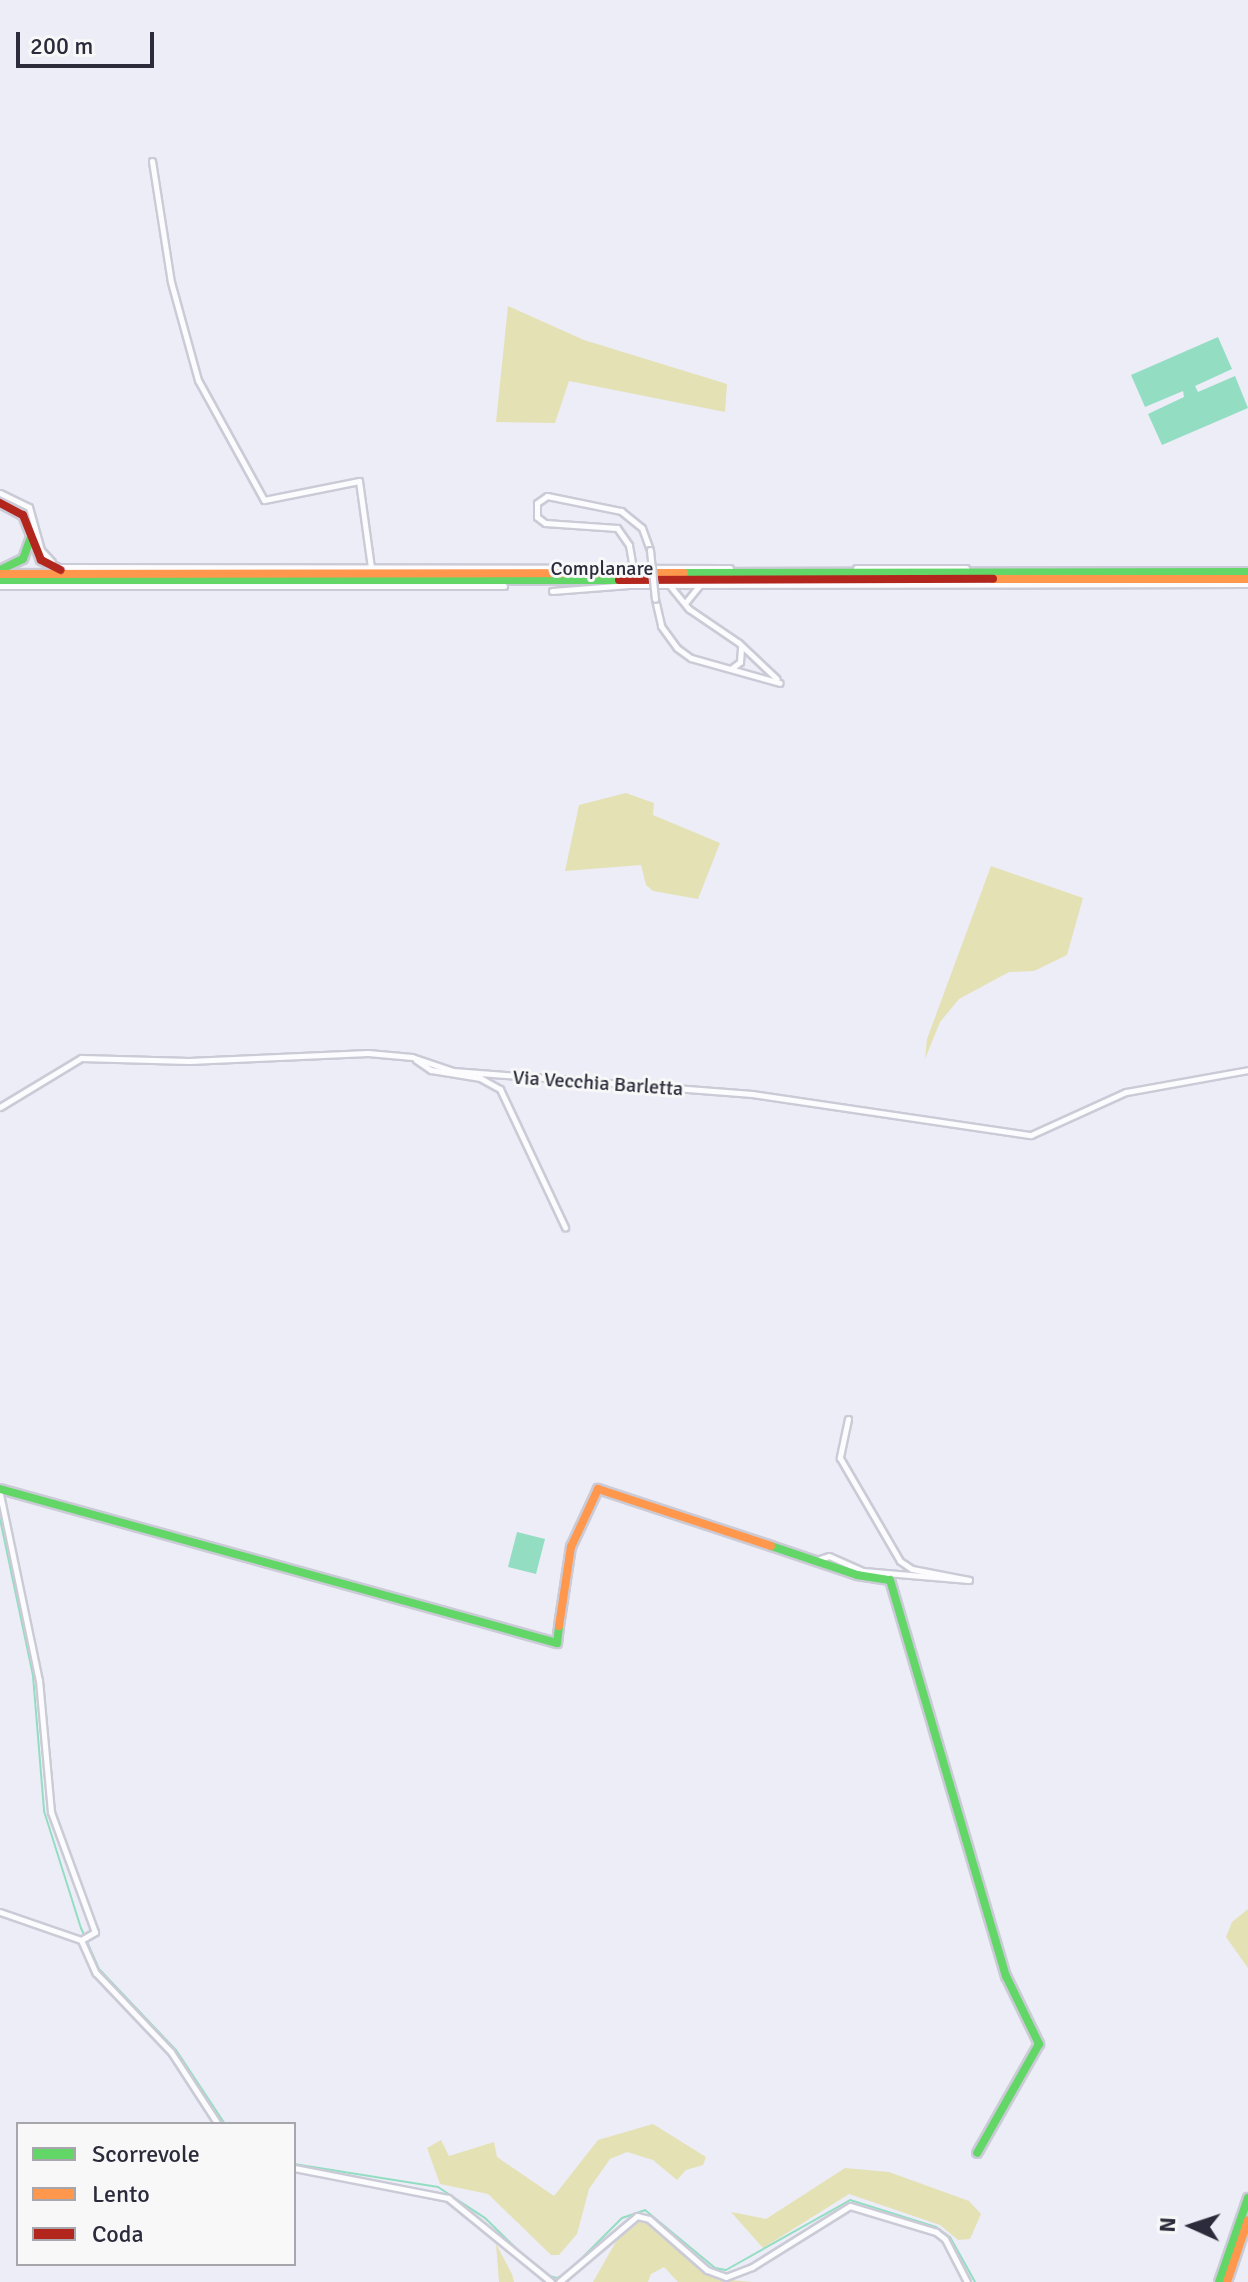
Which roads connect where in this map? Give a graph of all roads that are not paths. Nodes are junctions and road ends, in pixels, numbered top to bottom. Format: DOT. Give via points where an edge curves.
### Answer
graph roads {
  1 [pos="152,161"];
  2 [pos="0,493"];
  3 [pos="0,503"];
  4 [pos="32,534"];
  5 [pos="371,567"];
  6 [pos="633,568"];
  7 [pos="1248,570"];
  8 [pos="0,572"];
  9 [pos="100,574"];
  10 [pos="1248,582"];
  11 [pos="0,583"];
  12 [pos="664,585"];
  13 [pos="683,585"];
  14 [pos="701,585"];
  15 [pos="504,586"];
  16 [pos="552,591"];
  17 [pos="685,603"];
  18 [pos="739,643"];
  19 [pos="758,661"];
  20 [pos="731,669"];
  21 [pos="750,671"];
  22 [pos="412,1057"];
  23 [pos="1248,1070"];
  24 [pos="0,1107"];
  25 [pos="565,1227"];
  26 [pos="848,1419"];
  27 [pos="0,1492"];
  28 [pos="820,1559"];
  29 [pos="0,1912"];
  30 [pos="84,1939"];
  31 [pos="217,2122"];
  32 [pos="977,2153"];
  33 [pos="296,2168"];
  34 [pos="1248,2198"];
  35 [pos="1248,2220"];
  36 [pos="551,2282"];
  37 [pos="559,2282"];
  38 [pos="967,2282"];
  39 [pos="1219,2282"];
  40 [pos="1227,2282"];
  1 -- 5 [label="street" via="171,282 198,380 264,500 359,481"];
  2 -- 5 [label="street, Complanare" via="29,507 41,550 64,568"];
  3 -- 4 [label="main road" via="23,515"];
  4 -- 8 [label="main road" via="23,559"];
  4 -- 9 [label="main road" via="49,568"];
  5 -- 6 [label="street, Complanare"];
  6 -- 7 [label="street, Complanare"];
  6 -- 20 [label="street, bridge" via="629,545 617,528 545,523 537,517 537,503 547,496 621,511 642,528 661,626 677,648"];
  7 -- 9 [label="main road"];
  8 -- 9 [label="main road"];
  10 -- 11 [label="main road"];
  10 -- 14 [label="street, Complanare"];
  11 -- 15 [label="street"];
  12 -- 13 [label="street, Complanare"];
  12 -- 16 [label="street, Complanare" via="563,586"];
  12 -- 17 [label="street" via="676,590"];
  13 -- 14 [label="street, Complanare"];
  13 -- 17 [label="street"];
  14 -- 17 [label="street" via="690,591"];
  17 -- 18 [label="street"];
  18 -- 19 [label="street"];
  18 -- 20 [label="street" via="744,653"];
  19 -- 20 [label="street"];
  19 -- 21 [label="street"];
  19 -- 21 [label="street" via="780,683"];
  20 -- 21 [label="street"];
  22 -- 23 [label="street, Via Vecchia Barletta" via="432,1065 545,1081 752,1094 1031,1135 1126,1092"];
  22 -- 24 [label="street, Via Vecchia Barletta" via="81,1058"];
  22 -- 25 [label="street" via="431,1070 480,1078 500,1089"];
  26 -- 28 [label="street" via="840,1458 900,1561 912,1569 969,1578 856,1570 829,1556"];
  27 -- 28 [label="main road" via="557,1643 571,1547 596,1489"];
  27 -- 30 [label="street" via="39,1680 51,1812 95,1932"];
  28 -- 32 [label="main road" via="891,1581 1011,1990 1039,2044"];
  29 -- 30 [label="street"];
  30 -- 31 [label="street" via="96,1973 171,2052"];
  33 -- 36 [label="street" via="448,2198"];
  34 -- 39 [label="main road"];
  35 -- 40 [label="main road"];
  37 -- 38 [label="street" via="637,2216 649,2219 707,2270 726,2277 752,2267 850,2206 936,2232"];
}
